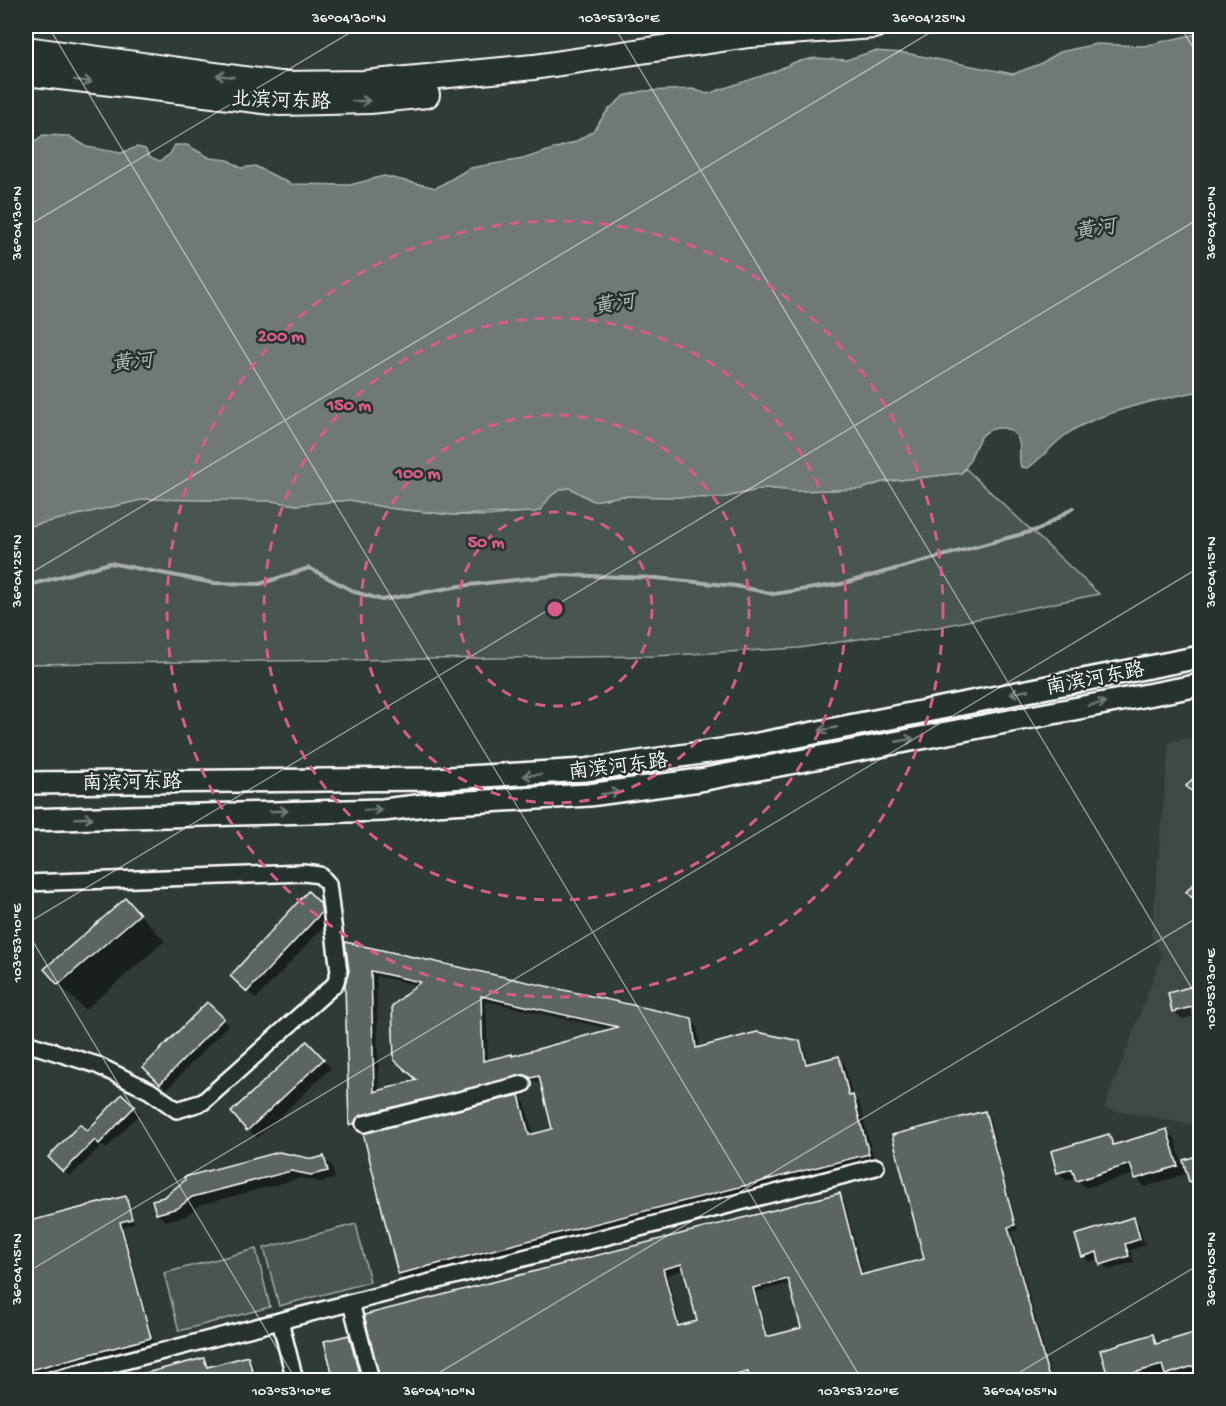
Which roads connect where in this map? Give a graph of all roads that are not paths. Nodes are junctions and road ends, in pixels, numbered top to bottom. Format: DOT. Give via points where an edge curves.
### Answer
graph roads {
  1 [pos="874,26"];
  2 [pos="26,49"];
  3 [pos="26,73"];
  4 [pos="136,76"];
  5 [pos="1200,657"];
  6 [pos="1200,685"];
  7 [pos="315,778"];
  8 [pos="222,779"];
  9 [pos="26,783"];
  10 [pos="26,794"];
  11 [pos="315,810"];
  12 [pos="26,820"];
  13 [pos="26,883"];
  14 [pos="26,1043"];
  15 [pos="523,1084"];
  16 [pos="364,1124"];
  17 [pos="876,1167"];
  18 [pos="351,1303"];
  19 [pos="280,1321"];
  20 [pos="51,1380"];
  21 [pos="295,1380"];
  22 [pos="371,1380"];
  1 -- 4 [label="main road, 北滨河东路" via="748,35 534,68 364,83 280,84"];
  2 -- 4 [label="main road, 北滨河东路"];
  3 -- 4 [label="main road, 北滨河东路, one-way"];
  5 -- 7 [label="main road, 南滨河东路, one-way" via="640,764 482,778"];
  11 -- 6 [label="main road, 南滨河东路, one-way" via="383,810 645,788"];
  7 -- 8 [label="main road, 南滨河东路"];
  7 -- 11 [label="main road"];
  8 -- 9 [label="main road, 南滨河东路"];
  8 -- 10 [label="main road" via="171,789"];
  12 -- 11 [label="main road, 南滨河东路, one-way"];
  13 -- 14 [label="street" via="320,875 328,884 339,972 335,984 202,1102 177,1110 150,1091 97,1065"];
  15 -- 16 [label="street"];
  17 -- 18 [label="street"];
  18 -- 19 [label="street"];
  18 -- 22 [label="street"];
  19 -- 20 [label="street"];
  19 -- 21 [label="street"];
}
